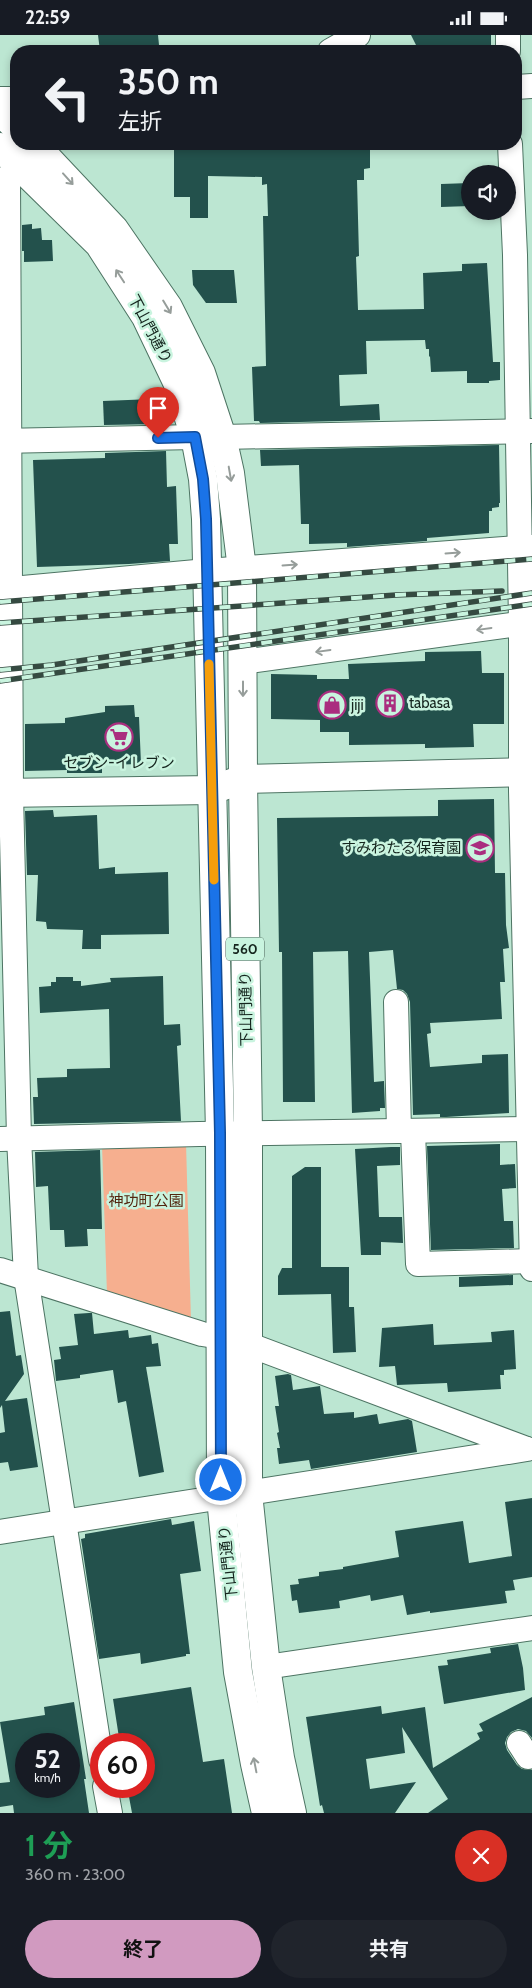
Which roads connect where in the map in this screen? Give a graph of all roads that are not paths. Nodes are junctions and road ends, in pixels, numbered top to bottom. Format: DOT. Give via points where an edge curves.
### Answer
graph roads {
  1 [pos="358,35"];
  2 [pos="340,45"];
  3 [pos="0,111"];
  4 [pos="10,121"];
  5 [pos="510,150"];
  6 [pos="17,151"];
  7 [pos="524,431"];
  8 [pos="195,437"];
  9 [pos="222,437"];
  10 [pos="4,440"];
  11 [pos="526,547"];
  12 [pos="242,569"];
  13 [pos="207,571"];
  14 [pos="5,590"];
  15 [pos="526,623"];
  16 [pos="243,662"];
  17 [pos="526,772"];
  18 [pos="242,779"];
  19 [pos="212,789"];
  20 [pos="6,793"];
  21 [pos="396,1002"];
  22 [pos="530,1129"];
  23 [pos="406,1131"];
  24 [pos="220,1133"];
  25 [pos="248,1133"];
  26 [pos="9,1139"];
  27 [pos="532,1261"];
  28 [pos="532,1269"];
  29 [pos="0,1270"];
  30 [pos="26,1277"];
  31 [pos="221,1337"];
  32 [pos="247,1344"];
  33 [pos="529,1450"];
  34 [pos="248,1493"];
  35 [pos="221,1498"];
  36 [pos="63,1523"];
  37 [pos="0,1532"];
  38 [pos="532,1628"];
  39 [pos="266,1667"];
  40 [pos="97,1733"];
  41 [pos="107,1798"];
  42 [pos="110,1813"];
  43 [pos="266,1813"];
  44 [pos="292,1813"];
  1 -- 2 [label="street"];
  3 -- 4 [label="main road"];
  5 -- 7 [label="street"];
  8 -- 6 [label="main road, 下山門通り / 560, one-way" via="178,384 146,317 99,243"];
  6 -- 9 [label="main road, 下山門通り / 560, one-way" via="114,229 168,307 200,373"];
  6 -- 10 [label="street" via="8,179"];
  7 -- 9 [label="street"];
  7 -- 11 [label="street"];
  8 -- 10 [label="street"];
  8 -- 13 [label="main road, 下山門通り / 560" via="203,479"];
  9 -- 12 [label="main road, 下山門通り / 560, one-way" via="230,473"];
  10 -- 14 [label="street"];
  12 -- 11 [label="street, one-way"];
  11 -- 15 [label="street"];
  12 -- 13 [label="street"];
  12 -- 16 [label="main road, 下山門通り / 560"];
  13 -- 14 [label="street"];
  13 -- 19 [label="main road, 下山門通り / 560"];
  14 -- 20 [label="street"];
  15 -- 16 [label="street, one-way"];
  15 -- 17 [label="street"];
  16 -- 18 [label="main road, 下山門通り / 560, one-way"];
  17 -- 18 [label="main road"];
  17 -- 22 [label="street"];
  18 -- 19 [label="main road"];
  18 -- 25 [label="main road, 下山門通り / 560"];
  19 -- 20 [label="main road"];
  19 -- 24 [label="main road, 下山門通り / 560"];
  20 -- 26 [label="street"];
  21 -- 23 [label="street"];
  22 -- 23 [label="street"];
  22 -- 27 [label="street"];
  23 -- 25 [label="street"];
  23 -- 27 [label="street" via="418,1264"];
  24 -- 25 [label="street"];
  24 -- 26 [label="street"];
  24 -- 31 [label="main road, 下山門通り / 560"];
  25 -- 32 [label="main road, 下山門通り / 560"];
  26 -- 30 [label="street"];
  27 -- 28 [label="street"];
  29 -- 30 [label="street"];
  30 -- 31 [label="street" via="202,1334"];
  30 -- 36 [label="street"];
  31 -- 35 [label="main road, 下山門通り / 560"];
  32 -- 33 [label="street"];
  32 -- 34 [label="main road, 下山門通り / 560"];
  33 -- 34 [label="street"];
  34 -- 35 [label="street"];
  34 -- 39 [label="main road, 下山門通り / 560"];
  35 -- 36 [label="street"];
  43 -- 35 [label="main road, 下山門通り / 560, one-way" via="238,1672"];
  36 -- 37 [label="street"];
  36 -- 40 [label="street"];
  38 -- 39 [label="street"];
  39 -- 44 [label="main road, 下山門通り / 560"];
  41 -- 42 [label="street"];
}
